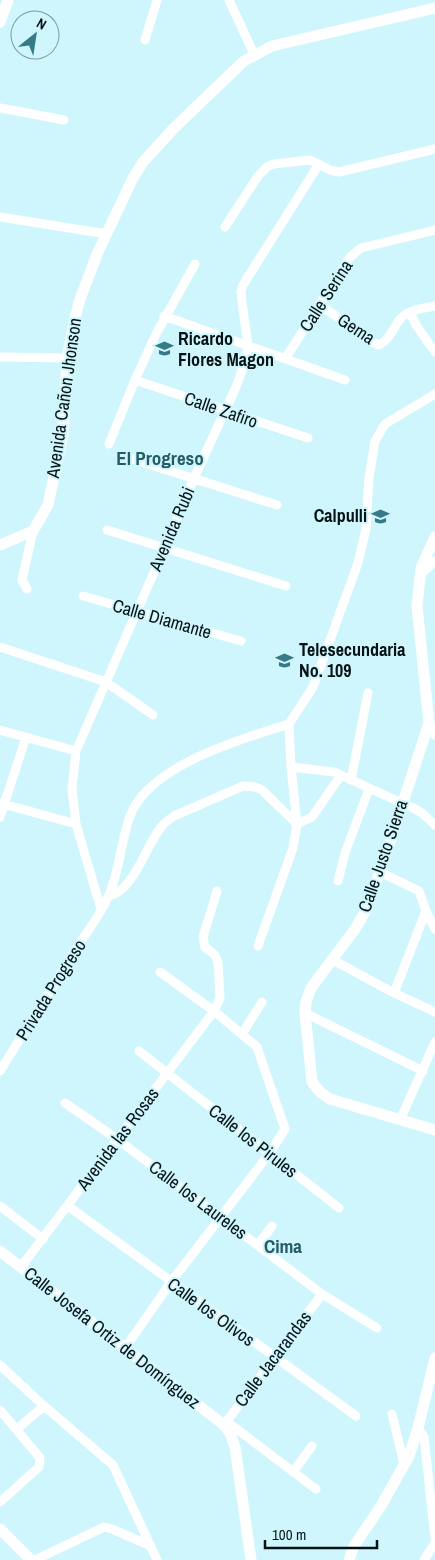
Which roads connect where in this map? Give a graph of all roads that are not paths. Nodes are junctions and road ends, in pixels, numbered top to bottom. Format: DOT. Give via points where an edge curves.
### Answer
graph roads {
  1 [pos="8,0"];
  2 [pos="157,0"];
  3 [pos="229,0"];
  4 [pos="435,8"];
  5 [pos="0,22"];
  6 [pos="145,40"];
  7 [pos="254,54"];
  8 [pos="0,108"];
  9 [pos="64,120"];
  10 [pos="435,149"];
  11 [pos="319,164"];
  12 [pos="0,217"];
  13 [pos="225,226"];
  14 [pos="435,230"];
  15 [pos="107,234"];
  16 [pos="195,264"];
  17 [pos="319,304"];
  18 [pos="435,306"];
  19 [pos="410,312"];
  20 [pos="164,316"];
  21 [pos="248,345"];
  22 [pos="435,352"];
  23 [pos="0,357"];
  24 [pos="67,358"];
  25 [pos="285,359"];
  26 [pos="135,380"];
  27 [pos="345,380"];
  28 [pos="435,394"];
  29 [pos="224,412"];
  30 [pos="308,438"];
  31 [pos="110,444"];
  32 [pos="132,460"];
  33 [pos="194,478"];
  34 [pos="277,505"];
  35 [pos="107,530"];
  36 [pos="33,531"];
  37 [pos="435,537"];
  38 [pos="0,545"];
  39 [pos="165,547"];
  40 [pos="435,561"];
  41 [pos="420,575"];
  42 [pos="286,586"];
  43 [pos="27,589"];
  44 [pos="83,596"];
  45 [pos="136,612"];
  46 [pos="241,641"];
  47 [pos="0,647"];
  48 [pos="106,682"];
  49 [pos="368,693"];
  50 [pos="153,716"];
  51 [pos="430,723"];
  52 [pos="289,724"];
  53 [pos="0,730"];
  54 [pos="435,735"];
  55 [pos="26,737"];
  56 [pos="76,751"];
  57 [pos="291,767"];
  58 [pos="341,775"];
  59 [pos="351,780"];
  60 [pos="368,789"];
  61 [pos="402,802"];
  62 [pos="2,804"];
  63 [pos="0,816"];
  64 [pos="76,824"];
  65 [pos="297,824"];
  66 [pos="435,825"];
  67 [pos="380,872"];
  68 [pos="338,881"];
  69 [pos="217,891"];
  70 [pos="108,896"];
  71 [pos="101,909"];
  72 [pos="426,911"];
  73 [pos="435,929"];
  74 [pos="258,946"];
  75 [pos="333,960"];
  76 [pos="160,972"];
  77 [pos="394,992"];
  78 [pos="262,1002"];
  79 [pos="214,1011"];
  80 [pos="435,1012"];
  81 [pos="305,1013"];
  82 [pos="242,1034"];
  83 [pos="435,1042"];
  84 [pos="139,1051"];
  85 [pos="0,1070"];
  86 [pos="423,1071"];
  87 [pos="168,1073"];
  88 [pos="65,1103"];
  89 [pos="400,1120"];
  90 [pos="435,1130"];
  91 [pos="117,1139"];
  92 [pos="270,1154"];
  93 [pos="0,1206"];
  94 [pos="68,1206"];
  95 [pos="339,1208"];
  96 [pos="221,1217"];
  97 [pos="272,1226"];
  98 [pos="43,1239"];
  99 [pos="258,1245"];
  100 [pos="0,1252"];
  101 [pos="22,1267"];
  102 [pos="171,1282"];
  103 [pos="322,1294"];
  104 [pos="377,1328"];
  105 [pos="124,1348"];
  106 [pos="274,1358"];
  107 [pos="435,1358"];
  108 [pos="0,1364"];
  109 [pos="44,1406"];
  110 [pos="0,1410"];
  111 [pos="392,1414"];
  112 [pos="356,1416"];
  113 [pos="225,1423"];
  114 [pos="418,1428"];
  115 [pos="17,1429"];
  116 [pos="312,1446"];
  117 [pos="404,1464"];
  118 [pos="435,1464"];
  119 [pos="293,1472"];
  120 [pos="429,1478"];
  121 [pos="316,1489"];
  122 [pos="0,1502"];
  123 [pos="0,1529"];
  124 [pos="435,1538"];
  125 [pos="435,1543"];
  126 [pos="151,1546"];
  127 [pos="31,1560"];
  128 [pos="35,1560"];
  129 [pos="157,1560"];
  130 [pos="251,1560"];
  131 [pos="349,1560"];
  132 [pos="424,1560"];
  1 -- 5 [label="main road"];
  2 -- 6 [label="street"];
  3 -- 7 [label="street"];
  4 -- 7 [label="main road, Avenida Cañon Jhonson" via="272,46"];
  7 -- 15 [label="main road, Avenida Cañon Jhonson" via="174,128 143,162"];
  8 -- 9 [label="street"];
  10 -- 11 [label="street" via="349,170 330,170"];
  11 -- 13 [label="street" via="308,160 268,166"];
  11 -- 21 [label="street, Avenida Rubi" via="243,285 241,292"];
  12 -- 15 [label="street"];
  14 -- 17 [label="street, Calle Serina" via="361,248 350,256"];
  15 -- 24 [label="main road, Avenida Cañon Jhonson" via="80,299"];
  16 -- 20 [label="street"];
  17 -- 19 [label="street, Gema" via="379,345 386,342 402,317"];
  17 -- 25 [label="street, Calle Serina"];
  18 -- 19 [label="street"];
  19 -- 22 [label="street"];
  20 -- 21 [label="street"];
  20 -- 26 [label="street"];
  21 -- 25 [label="street"];
  21 -- 29 [label="street, Avenida Rubi" via="245,362"];
  23 -- 24 [label="street"];
  24 -- 36 [label="main road, Avenida Cañon Jhonson" via="63,435 48,505"];
  25 -- 27 [label="street"];
  26 -- 29 [label="street, Calle Zafiro"];
  26 -- 31 [label="street"];
  28 -- 52 [label="street" via="385,424 375,441 366,530 358,563 313,687"];
  29 -- 30 [label="street, Calle Zafiro"];
  29 -- 33 [label="street, Avenida Rubi"];
  32 -- 33 [label="street"];
  33 -- 34 [label="street"];
  33 -- 39 [label="street, Avenida Rubi"];
  35 -- 39 [label="street"];
  36 -- 38 [label="main road"];
  36 -- 43 [label="street" via="22,580"];
  37 -- 41 [label="main road"];
  39 -- 42 [label="street"];
  39 -- 45 [label="street, Avenida Rubi"];
  40 -- 41 [label="street"];
  41 -- 51 [label="main road" via="417,606"];
  44 -- 45 [label="street, Calle Diamante"];
  45 -- 46 [label="street, Calle Diamante"];
  45 -- 48 [label="street, Avenida Rubi"];
  47 -- 48 [label="street"];
  48 -- 50 [label="street"];
  48 -- 56 [label="street, Avenida Rubi"];
  49 -- 59 [label="street"];
  51 -- 54 [label="street"];
  51 -- 61 [label="main road, Calle Justo Sierra"];
  52 -- 57 [label="street"];
  52 -- 70 [label="street, Privada Progreso" via="199,757 170,772 148,790 130,816"];
  53 -- 55 [label="street"];
  55 -- 56 [label="street"];
  55 -- 62 [label="street"];
  56 -- 64 [label="street, Avenida Rubi" via="72,789"];
  57 -- 58 [label="street"];
  57 -- 65 [label="street"];
  58 -- 59 [label="street"];
  58 -- 65 [label="street" via="312,817"];
  59 -- 60 [label="street"];
  60 -- 61 [label="street"];
  60 -- 68 [label="street"];
  61 -- 66 [label="street"];
  61 -- 67 [label="main road, Calle Justo Sierra"];
  62 -- 63 [label="street"];
  62 -- 64 [label="street"];
  64 -- 71 [label="street, Avenida Rubi"];
  65 -- 70 [label="street" via="262,790 243,786 168,820 127,885 117,894"];
  65 -- 74 [label="street" via="293,848"];
  67 -- 72 [label="street" via="419,891"];
  67 -- 75 [label="main road, Calle Justo Sierra" via="360,921"];
  69 -- 79 [label="street" via="203,937 205,947 218,963 220,998"];
  70 -- 71 [label="street, Privada Progreso"];
  71 -- 85 [label="street, Privada Progreso"];
  72 -- 73 [label="street"];
  72 -- 77 [label="street"];
  75 -- 77 [label="street"];
  75 -- 81 [label="main road, Calle Justo Sierra" via="311,988"];
  76 -- 79 [label="street"];
  77 -- 80 [label="street"];
  78 -- 82 [label="street"];
  79 -- 82 [label="street"];
  79 -- 87 [label="street, Avenida las Rosas"];
  81 -- 86 [label="street"];
  81 -- 89 [label="main road, Calle Justo Sierra" via="312,1082 320,1092 330,1099"];
  82 -- 92 [label="street" via="260,1053 285,1129"];
  83 -- 86 [label="street"];
  84 -- 87 [label="street, Calle los Pirules"];
  86 -- 89 [label="street"];
  87 -- 91 [label="street, Avenida las Rosas"];
  87 -- 92 [label="street, Calle los Pirules"];
  88 -- 91 [label="street, Calle los Laureles"];
  89 -- 90 [label="main road, Calle Justo Sierra"];
  91 -- 94 [label="street, Avenida las Rosas"];
  91 -- 96 [label="street, Calle los Laureles"];
  92 -- 95 [label="street, Calle los Pirules"];
  92 -- 96 [label="street"];
  93 -- 98 [label="street"];
  94 -- 98 [label="street, Avenida las Rosas"];
  94 -- 102 [label="street, Calle los Olivos"];
  96 -- 99 [label="street, Calle los Laureles"];
  96 -- 102 [label="street"];
  97 -- 99 [label="street"];
  98 -- 101 [label="street, Avenida las Rosas"];
  99 -- 103 [label="street, Calle los Laureles"];
  100 -- 101 [label="main road, Calle Josefa Ortiz de Domínguez"];
  101 -- 105 [label="main road, Calle Josefa Ortiz de Domínguez"];
  102 -- 105 [label="street"];
  102 -- 106 [label="street, Calle los Olivos"];
  103 -- 104 [label="street, Calle los Laureles"];
  103 -- 106 [label="street, Calle Jacarandas"];
  105 -- 113 [label="main road, Calle Josefa Ortiz de Domínguez"];
  106 -- 112 [label="street, Calle los Olivos"];
  106 -- 113 [label="street, Calle Jacarandas"];
  107 -- 114 [label="main road"];
  108 -- 109 [label="street"];
  109 -- 115 [label="street"];
  109 -- 126 [label="street" via="113,1465"];
  110 -- 115 [label="street"];
  111 -- 117 [label="street"];
  113 -- 119 [label="street, Calle Josefa Ortiz de Domínguez"];
  113 -- 130 [label="main road" via="235,1447"];
  114 -- 117 [label="main road"];
  114 -- 120 [label="street" via="424,1437"];
  115 -- 122 [label="street" via="40,1458 40,1463"];
  116 -- 119 [label="street"];
  117 -- 131 [label="main road" via="354,1546"];
  118 -- 120 [label="street"];
  119 -- 121 [label="street, Calle Josefa Ortiz de Domínguez"];
  120 -- 124 [label="street"];
  123 -- 127 [label="main road"];
  125 -- 132 [label="street"];
  126 -- 128 [label="street" via="104,1527"];
  126 -- 129 [label="street"];
}
